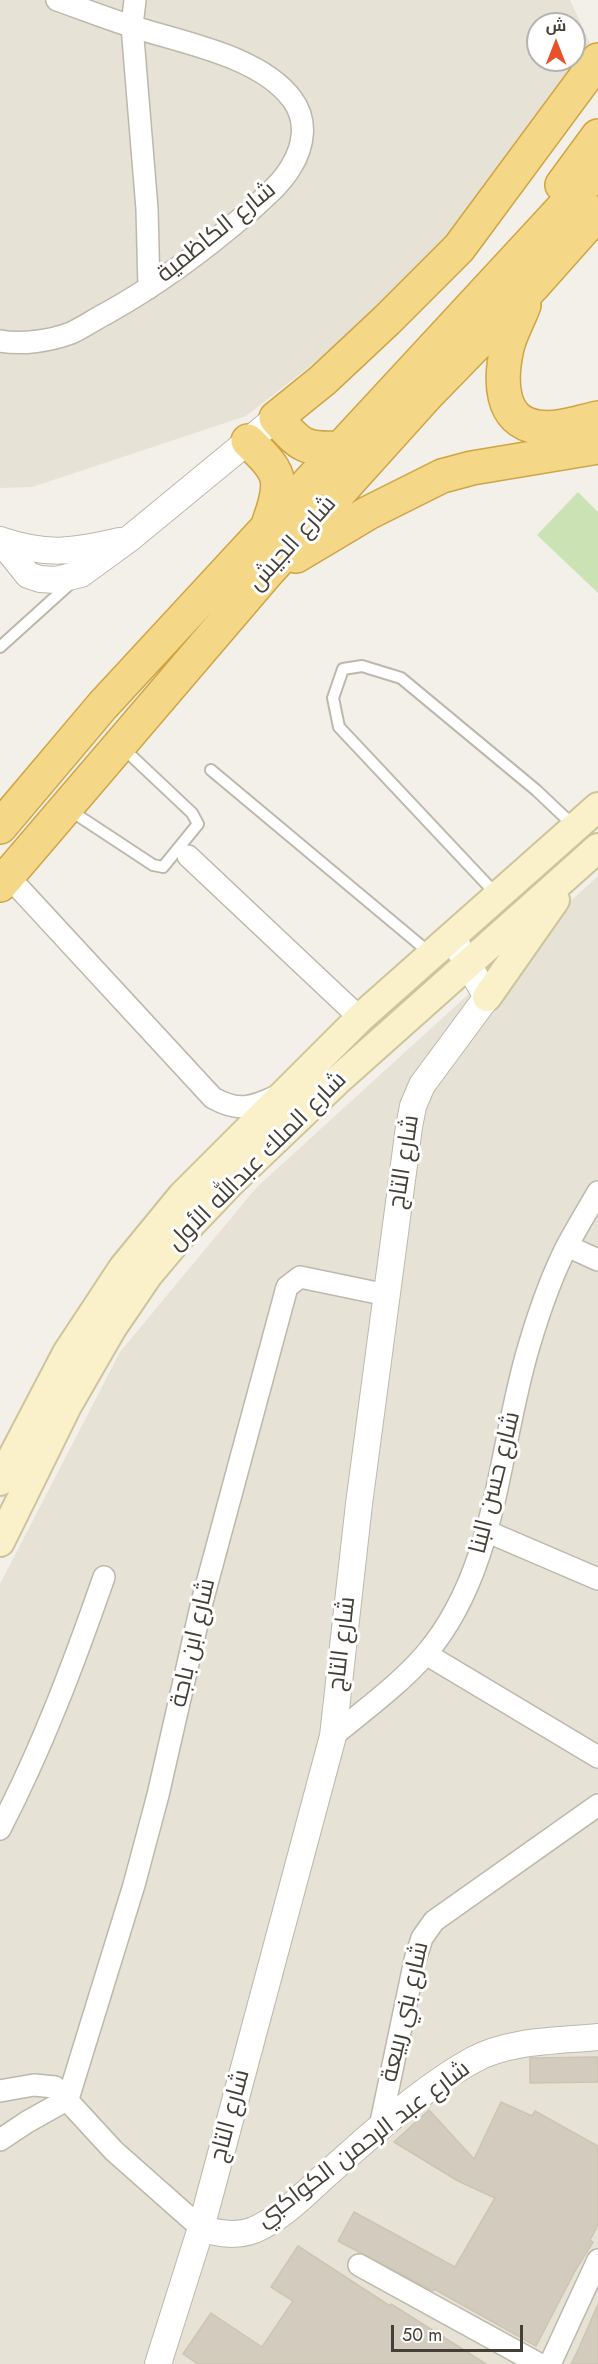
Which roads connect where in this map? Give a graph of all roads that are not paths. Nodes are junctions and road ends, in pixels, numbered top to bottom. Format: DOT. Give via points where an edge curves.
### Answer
graph roads {
  1 [pos="57,0"];
  2 [pos="135,0"];
  3 [pos="132,26"];
  4 [pos="598,60"];
  5 [pos="598,136"];
  6 [pos="598,170"];
  7 [pos="598,213"];
  8 [pos="521,277"];
  9 [pos="149,288"];
  10 [pos="0,341"];
  11 [pos="276,418"];
  12 [pos="598,418"];
  13 [pos="248,441"];
  14 [pos="598,447"];
  15 [pos="340,448"];
  16 [pos="269,523"];
  17 [pos="129,539"];
  18 [pos="0,540"];
  19 [pos="81,574"];
  20 [pos="264,576"];
  21 [pos="0,647"];
  22 [pos="119,745"];
  23 [pos="211,770"];
  24 [pos="65,807"];
  25 [pos="598,807"];
  26 [pos="0,828"];
  27 [pos="575,828"];
  28 [pos="188,856"];
  29 [pos="588,858"];
  30 [pos="4,880"];
  31 [pos="499,896"];
  32 [pos="442,946"];
  33 [pos="468,965"];
  34 [pos="487,997"];
  35 [pos="360,1018"];
  36 [pos="283,1094"];
  37 [pos="598,1192"];
  38 [pos="567,1246"];
  39 [pos="598,1260"];
  40 [pos="387,1295"];
  41 [pos="0,1482"];
  42 [pos="486,1531"];
  43 [pos="0,1542"];
  44 [pos="104,1577"];
  45 [pos="598,1579"];
  46 [pos="426,1654"];
  47 [pos="333,1736"];
  48 [pos="598,1757"];
  49 [pos="598,1805"];
  50 [pos="0,1829"];
  51 [pos="598,2037"];
  52 [pos="0,2091"];
  53 [pos="68,2099"];
  54 [pos="380,2127"];
  55 [pos="0,2140"];
  56 [pos="201,2228"];
  57 [pos="598,2260"];
  58 [pos="359,2265"];
  59 [pos="158,2364"];
  60 [pos="539,2364"];
  61 [pos="550,2364"];
  1 -- 3 [label="street, شارع الكاظمية"];
  2 -- 3 [label="street"];
  3 -- 9 [label="street" via="147,209"];
  3 -- 9 [label="street, شارع الكاظمية" via="256,69 280,85 294,102 303,124 301,145 278,186"];
  4 -- 11 [label="highway" via="459,248 323,380"];
  5 -- 8 [label="highway" via="563,183"];
  6 -- 8 [label="highway, شارع الجيش"];
  7 -- 8 [label="highway, شارع الجيش"];
  8 -- 12 [label="highway" via="507,348 505,400 520,420 541,428"];
  8 -- 15 [label="highway, شارع الجيش"];
  8 -- 20 [label="highway, شارع الجيش" via="427,395"];
  9 -- 10 [label="street, شارع الكاظمية" via="71,333 42,341"];
  11 -- 13 [label="street"];
  11 -- 15 [label="highway" via="304,445"];
  13 -- 16 [label="highway" via="269,461 279,482 279,496"];
  13 -- 17 [label="street"];
  14 -- 20 [label="highway" via="442,476 368,513"];
  15 -- 16 [label="highway, شارع الجيش"];
  16 -- 26 [label="highway, شارع الجيش" via="103,705"];
  17 -- 18 [label="street" via="67,552 23,548"];
  17 -- 19 [label="street"];
  18 -- 19 [label="street" via="28,575 56,580"];
  19 -- 21 [label="lane"];
  20 -- 22 [label="highway, شارع الجيش"];
  22 -- 24 [label="highway, شارع الجيش"];
  22 -- 24 [label="lane" via="192,813 197,828 163,867 158,867"];
  23 -- 32 [label="lane"];
  24 -- 30 [label="highway, شارع الجيش"];
  25 -- 27 [label="main road, شارع الملك عبدالله الأول"];
  27 -- 31 [label="main road, شارع الملك عبدالله الأول"];
  27 -- 31 [label="lane" via="536,790 401,678 362,666 343,669 333,698 339,727"];
  28 -- 35 [label="street"];
  29 -- 33 [label="main road, شارع الملك عبدالله الأول"];
  29 -- 34 [label="main road"];
  30 -- 36 [label="street" via="213,1098 240,1108"];
  31 -- 32 [label="main road, شارع الملك عبدالله الأول"];
  32 -- 33 [label="street"];
  32 -- 35 [label="main road, شارع الملك عبدالله الأول"];
  33 -- 34 [label="street"];
  33 -- 43 [label="main road, شارع الملك عبدالله الأول" via="339,1078 261,1153 190,1225 148,1275 84,1375"];
  34 -- 40 [label="street, شارع التاج" via="422,1085 413,1106"];
  35 -- 36 [label="main road, شارع الملك عبدالله الأول"];
  36 -- 41 [label="main road, شارع الملك عبدالله الأول" via="182,1196 123,1268 67,1353"];
  37 -- 38 [label="street, شارع حسن البنا"];
  38 -- 39 [label="street"];
  38 -- 42 [label="street, شارع حسن البنا" via="529,1347"];
  40 -- 47 [label="street, شارع التاج"];
  40 -- 53 [label="street, شارع ابن باجة" via="300,1277 287,1287 202,1602 134,1885"];
  42 -- 45 [label="street"];
  42 -- 46 [label="street, شارع حسن البنا" via="472,1576"];
  44 -- 50 [label="street" via="28,1776"];
  46 -- 47 [label="street, شارع حسن البنا"];
  46 -- 48 [label="street"];
  47 -- 56 [label="street, شارع التاج"];
  49 -- 54 [label="street, شارع بني ربيعة" via="428,1928 415,1960"];
  51 -- 54 [label="street, شارع عبد الرحمن الكواكبي" via="521,2046 475,2059"];
  52 -- 53 [label="street" via="48,2085"];
  53 -- 55 [label="street"];
  53 -- 56 [label="street" via="114,2151"];
  54 -- 56 [label="street, شارع عبد الرحمن الكواكبي" via="279,2216 234,2234 219,2235"];
  56 -- 59 [label="street, شارع التاج"];
  57 -- 61 [label="street"];
  58 -- 60 [label="street"];
}
